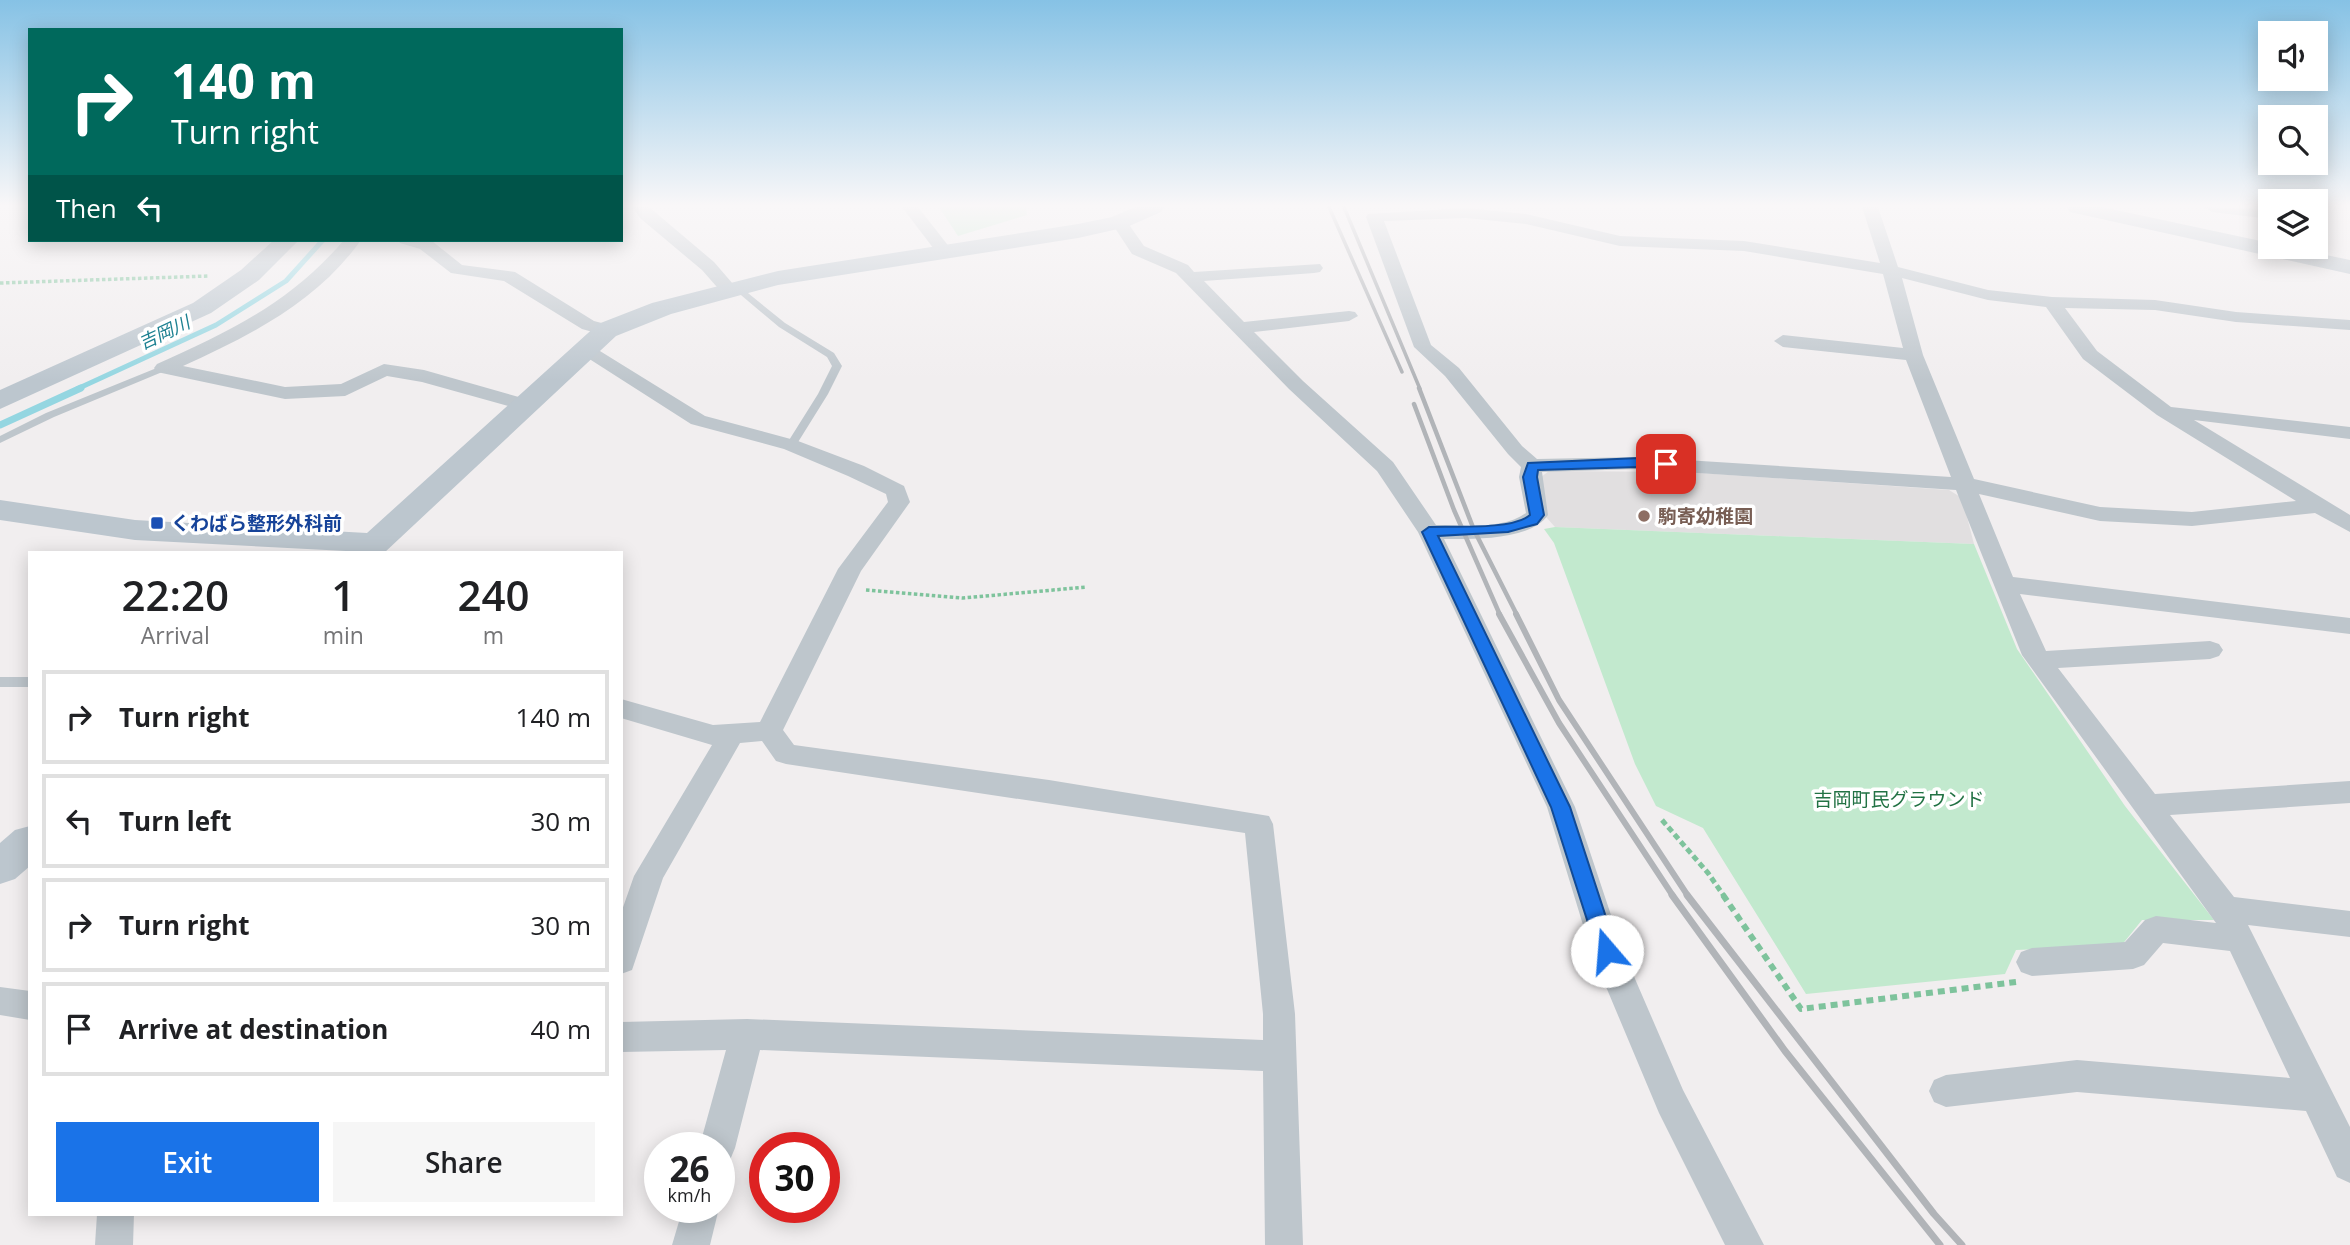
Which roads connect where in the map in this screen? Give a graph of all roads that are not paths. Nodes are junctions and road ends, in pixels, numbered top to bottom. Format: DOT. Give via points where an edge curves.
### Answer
graph roads {
  1 [pos="260,265"];
  2 [pos="333,265"];
  3 [pos="452,265"];
  4 [pos="707,265"];
  5 [pos="860,265"];
  6 [pos="1173,265"];
  7 [pos="1392,265"];
  8 [pos="1861,265"];
  9 [pos="1889,265"];
  10 [pos="1314,268"];
  11 [pos="1891,270"];
  12 [pos="1190,277"];
  13 [pos="734,289"];
  14 [pos="2052,302"];
  15 [pos="1349,316"];
  16 [pos="2350,325"];
  17 [pos="1240,328"];
  18 [pos="597,340"];
  19 [pos="1783,341"];
  20 [pos="1914,355"];
  21 [pos="164,368"];
  22 [pos="0,401"];
  23 [pos="526,405"];
  24 [pos="2164,411"];
  25 [pos="2350,433"];
  26 [pos="0,440"];
  27 [pos="791,445"];
  28 [pos="1532,466"];
  29 [pos="1965,484"];
  30 [pos="2317,506"];
  31 [pos="0,510"];
  32 [pos="2350,524"];
  33 [pos="1429,532"];
  34 [pos="370,548"];
  35 [pos="2004,584"];
  36 [pos="2350,626"];
  37 [pos="2210,650"];
  38 [pos="2039,660"];
  39 [pos="0,682"];
  40 [pos="28,682"];
  41 [pos="623,709"];
  42 [pos="769,732"];
  43 [pos="732,734"];
  44 [pos="2350,792"];
  45 [pos="2148,805"];
  46 [pos="28,844"];
  47 [pos="0,867"];
  48 [pos="2225,909"];
  49 [pos="2350,924"];
  50 [pos="2241,939"];
  51 [pos="623,954"];
  52 [pos="2032,962"];
  53 [pos="747,1034"];
  54 [pos="623,1037"];
  55 [pos="1278,1056"];
  56 [pos="1946,1091"];
  57 [pos="2317,1096"];
  58 [pos="721,1132"];
  59 [pos="2350,1165"];
  60 [pos="116,1216"];
  61 [pos="697,1223"];
  62 [pos="114,1245"];
  63 [pos="691,1245"];
  64 [pos="1284,1245"];
  65 [pos="1745,1245"];
  1 -- 22 [label="street" via="180,320"];
  2 -- 21 [label="street" via="293,302"];
  3 -- 18 [label="street" via="509,276 588,325"];
  4 -- 13 [label="street"];
  5 -- 13 [label="street"];
  6 -- 12 [label="street"];
  7 -- 28 [label="street" via="1423,346 1452,372"];
  8 -- 11 [label="street"];
  9 -- 11 [label="street"];
  10 -- 12 [label="street"];
  11 -- 14 [label="street" via="1988,295"];
  11 -- 20 [label="street"];
  12 -- 17 [label="street"];
  13 -- 18 [label="street" via="648,312"];
  13 -- 27 [label="lane" via="782,326 831,355 837,366"];
  14 -- 16 [label="street" via="2155,305 2236,317"];
  14 -- 24 [label="street" via="2090,355"];
  15 -- 17 [label="street"];
  17 -- 33 [label="street" via="1385,467"];
  18 -- 23 [label="street"];
  18 -- 27 [label="street" via="698,420"];
  19 -- 20 [label="street"];
  20 -- 29 [label="street"];
  21 -- 23 [label="street" via="285,393 345,390 384,370 425,376"];
  21 -- 26 [label="lane"];
  23 -- 34 [label="street"];
  24 -- 25 [label="street"];
  24 -- 30 [label="street"];
  27 -- 42 [label="street" via="897,491 899,502 850,569"];
  28 -- 29 [label="street" via="1639,463"];
  28 -- 33 [label="street" via="1537,515 1532,521 1508,528"];
  29 -- 30 [label="street" via="2100,514 2192,519"];
  29 -- 35 [label="street"];
  30 -- 32 [label="street"];
  31 -- 34 [label="street" via="135,530"];
  33 -- 65 [label="street" via="1561,807 1607,951 1671,1101"];
  35 -- 36 [label="street"];
  35 -- 38 [label="street"];
  37 -- 38 [label="street"];
  38 -- 45 [label="street"];
  39 -- 40 [label="lane"];
  41 -- 43 [label="street" via="713,735"];
  42 -- 43 [label="street"];
  42 -- 55 [label="street" via="786,754 1259,824 1279,1014"];
  43 -- 51 [label="street" via="649,876"];
  44 -- 45 [label="street"];
  45 -- 48 [label="street"];
  46 -- 47 [label="street"];
  48 -- 49 [label="street"];
  48 -- 50 [label="street"];
  50 -- 52 [label="street" via="2156,929 2133,955"];
  50 -- 57 [label="street"];
  53 -- 54 [label="street"];
  53 -- 55 [label="street"];
  53 -- 58 [label="street"];
  55 -- 64 [label="street"];
  56 -- 57 [label="street" via="2077,1076"];
  57 -- 59 [label="street"];
  60 -- 62 [label="street"];
  61 -- 63 [label="street"];
}
